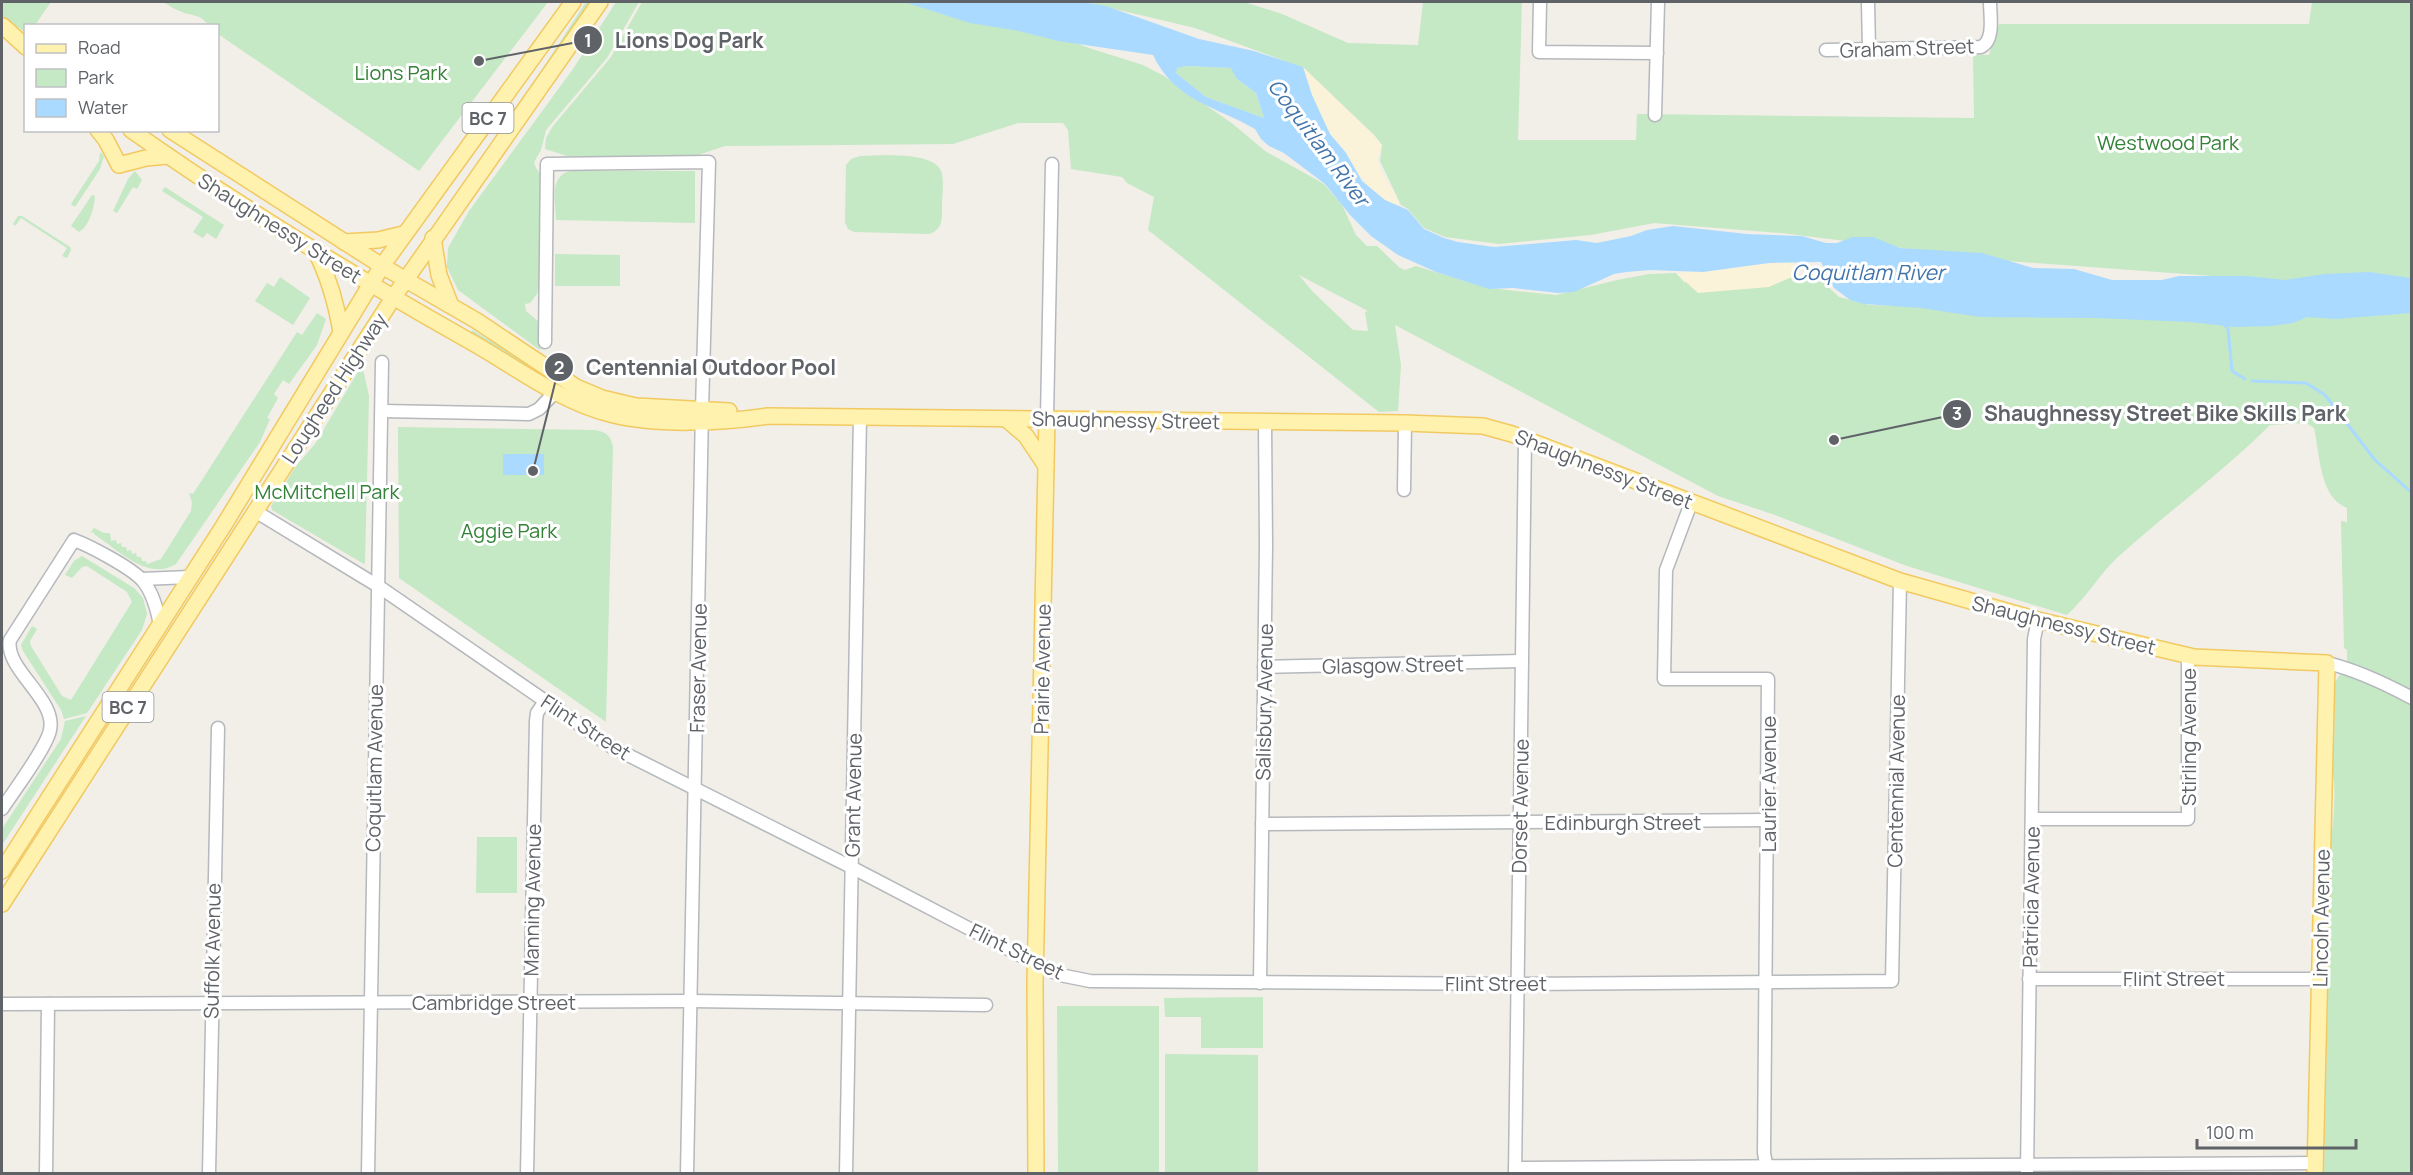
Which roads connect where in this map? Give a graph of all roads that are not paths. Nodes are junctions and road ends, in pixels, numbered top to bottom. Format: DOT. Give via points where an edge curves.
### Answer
graph roads {
  1 [pos="573,2"];
  2 [pos="600,2"];
  3 [pos="1540,2"];
  4 [pos="1658,2"];
  5 [pos="1868,2"];
  6 [pos="1990,2"];
  7 [pos="2,25"];
  8 [pos="24,37"];
  9 [pos="24,44"];
  10 [pos="1826,50"];
  11 [pos="1869,50"];
  12 [pos="1657,53"];
  13 [pos="1655,115"];
  14 [pos="100,132"];
  15 [pos="136,132"];
  16 [pos="173,132"];
  17 [pos="168,156"];
  18 [pos="1052,164"];
  19 [pos="404,234"];
  20 [pos="433,238"];
  21 [pos="344,242"];
  22 [pos="315,250"];
  23 [pos="382,266"];
  24 [pos="406,280"];
  25 [pos="370,284"];
  26 [pos="393,298"];
  27 [pos="451,306"];
  28 [pos="340,332"];
  29 [pos="545,342"];
  30 [pos="382,362"];
  31 [pos="556,391"];
  32 [pos="382,411"];
  33 [pos="702,416"];
  34 [pos="860,417"];
  35 [pos="1047,418"];
  36 [pos="1006,419"];
  37 [pos="1265,422"];
  38 [pos="1405,423"];
  39 [pos="1525,439"];
  40 [pos="1047,467"];
  41 [pos="1404,490"];
  42 [pos="1691,503"];
  43 [pos="255,511"];
  44 [pos="189,577"];
  45 [pos="142,579"];
  46 [pos="1900,581"];
  47 [pos="378,586"];
  48 [pos="2038,621"];
  49 [pos="160,625"];
  50 [pos="2188,656"];
  51 [pos="1521,661"];
  52 [pos="2327,663"];
  53 [pos="1264,667"];
  54 [pos="2412,698"];
  55 [pos="545,701"];
  56 [pos="218,728"];
  57 [pos="695,789"];
  58 [pos="2,809"];
  59 [pos="2032,819"];
  60 [pos="1767,820"];
  61 [pos="1520,822"];
  62 [pos="1262,824"];
  63 [pos="851,867"];
  64 [pos="2,871"];
  65 [pos="2,904"];
  66 [pos="1035,963"];
  67 [pos="2320,978"];
  68 [pos="2029,979"];
  69 [pos="1766,981"];
  70 [pos="1892,981"];
  71 [pos="1260,983"];
  72 [pos="1518,984"];
  73 [pos="531,1001"];
  74 [pos="691,1001"];
  75 [pos="370,1003"];
  76 [pos="848,1003"];
  77 [pos="2,1004"];
  78 [pos="48,1004"];
  79 [pos="212,1004"];
  80 [pos="986,1005"];
  81 [pos="2027,1168"];
  82 [pos="2315,1168"];
  83 [pos="1767,1169"];
  84 [pos="1515,1171"];
  85 [pos="46,1173"];
  86 [pos="209,1173"];
  87 [pos="368,1173"];
  88 [pos="527,1173"];
  89 [pos="687,1173"];
  90 [pos="846,1173"];
  91 [pos="1036,1173"];
  1 -- 19 [label="main road, Lougheed Highway / BC 7"];
  2 -- 20 [label="main road, Lougheed Highway / BC 7"];
  3 -- 12 [label="street" via="1539,52"];
  4 -- 12 [label="street"];
  5 -- 11 [label="street"];
  6 -- 11 [label="street, Graham Street" via="1990,32 1987,44 1981,47"];
  7 -- 8 [label="main road"];
  7 -- 9 [label="main road"];
  10 -- 11 [label="street, Graham Street"];
  12 -- 13 [label="street"];
  14 -- 17 [label="main road" via="119,165"];
  15 -- 17 [label="main road, Shaughnessy Street"];
  16 -- 21 [label="main road, Shaughnessy Street"];
  17 -- 22 [label="main road, Shaughnessy Street"];
  18 -- 35 [label="street, Prairie Avenue"];
  19 -- 21 [label="main road"];
  19 -- 23 [label="main road, Lougheed Highway / BC 7"];
  20 -- 24 [label="main road, Lougheed Highway / BC 7"];
  20 -- 27 [label="main road" via="439,275"];
  21 -- 23 [label="main road, Shaughnessy Street"];
  22 -- 25 [label="main road, Shaughnessy Street"];
  22 -- 28 [label="main road" via="336,302"];
  23 -- 24 [label="main road, Shaughnessy Street"];
  23 -- 25 [label="main road, Lougheed Highway / BC 7"];
  24 -- 26 [label="main road, Lougheed Highway / BC 7"];
  24 -- 27 [label="main road, Shaughnessy Street"];
  25 -- 26 [label="main road, Shaughnessy Street"];
  25 -- 28 [label="main road, Lougheed Highway / BC 7"];
  26 -- 31 [label="main road, Shaughnessy Street"];
  26 -- 43 [label="main road, Lougheed Highway / BC 7"];
  27 -- 33 [label="main road, Shaughnessy Street" via="589,393 636,406"];
  28 -- 44 [label="main road, Lougheed Highway / BC 7"];
  29 -- 33 [label="street, Fraser Avenue" via="547,164 709,162"];
  30 -- 32 [label="street, Coquitlam Avenue"];
  31 -- 32 [label="street" via="529,414"];
  31 -- 33 [label="main road, Shaughnessy Street" via="588,407 643,420"];
  32 -- 47 [label="street, Coquitlam Avenue"];
  33 -- 34 [label="main road, Shaughnessy Street"];
  33 -- 57 [label="street, Fraser Avenue"];
  34 -- 36 [label="main road, Shaughnessy Street"];
  34 -- 63 [label="street, Grant Avenue"];
  35 -- 36 [label="main road, Shaughnessy Street"];
  35 -- 37 [label="main road, Shaughnessy Street"];
  35 -- 40 [label="main road, Prairie Avenue"];
  36 -- 40 [label="main road" via="1026,436"];
  37 -- 38 [label="main road, Shaughnessy Street"];
  37 -- 53 [label="street, Salisbury Avenue"];
  38 -- 39 [label="main road, Shaughnessy Street" via="1483,426"];
  38 -- 41 [label="street"];
  39 -- 42 [label="main road, Shaughnessy Street"];
  39 -- 51 [label="street, Dorset Avenue"];
  40 -- 66 [label="main road, Prairie Avenue"];
  42 -- 46 [label="main road, Shaughnessy Street"];
  42 -- 60 [label="street, Laurier Avenue" via="1666,570 1664,679 1768,679"];
  43 -- 47 [label="street, Flint Street"];
  43 -- 65 [label="main road, Lougheed Highway / BC 7"];
  44 -- 45 [label="street"];
  44 -- 49 [label="main road, Lougheed Highway / BC 7"];
  45 -- 49 [label="street" via="153,598"];
  45 -- 58 [label="street" via="74,540 10,640 11,652 48,711 51,727"];
  46 -- 48 [label="main road, Shaughnessy Street"];
  46 -- 70 [label="street, Centennial Avenue"];
  47 -- 55 [label="street, Flint Street"];
  47 -- 75 [label="street, Coquitlam Avenue"];
  48 -- 50 [label="main road, Shaughnessy Street"];
  48 -- 59 [label="street, Patricia Avenue" via="2034,639"];
  49 -- 64 [label="main road, Lougheed Highway / BC 7"];
  50 -- 52 [label="main road, Shaughnessy Street"];
  50 -- 59 [label="street, Stirling Avenue" via="2187,819"];
  51 -- 53 [label="street, Glasgow Street"];
  51 -- 61 [label="street, Dorset Avenue"];
  52 -- 54 [label="street, Shaughnessy Street" via="2385,683"];
  52 -- 67 [label="main road, Lincoln Avenue"];
  53 -- 62 [label="street, Salisbury Avenue"];
  55 -- 57 [label="street, Flint Street" via="612,747"];
  55 -- 73 [label="street, Manning Avenue" via="536,721"];
  56 -- 79 [label="street, Suffolk Avenue"];
  57 -- 63 [label="street, Flint Street"];
  57 -- 74 [label="street, Fraser Avenue"];
  59 -- 68 [label="street, Patricia Avenue"];
  60 -- 61 [label="street, Edinburgh Street"];
  60 -- 69 [label="street, Laurier Avenue"];
  61 -- 62 [label="street, Edinburgh Street"];
  61 -- 72 [label="street, Dorset Avenue"];
  62 -- 71 [label="street, Salisbury Avenue"];
  63 -- 66 [label="street, Flint Street"];
  63 -- 76 [label="street, Grant Avenue"];
  66 -- 71 [label="street, Flint Street" via="1060,975 1090,981"];
  66 -- 91 [label="main road, Prairie Avenue"];
  67 -- 68 [label="street, Flint Street"];
  67 -- 82 [label="main road, Lincoln Avenue"];
  68 -- 81 [label="street, Patricia Avenue"];
  69 -- 70 [label="street, Flint Street"];
  69 -- 72 [label="street, Flint Street"];
  69 -- 83 [label="street, Laurier Avenue"];
  71 -- 72 [label="street, Flint Street"];
  72 -- 84 [label="street, Dorset Avenue"];
  73 -- 74 [label="street, Cambridge Street"];
  73 -- 75 [label="street, Cambridge Street"];
  73 -- 88 [label="street, Manning Avenue"];
  74 -- 76 [label="street, Cambridge Street"];
  74 -- 89 [label="street, Fraser Avenue"];
  75 -- 79 [label="street, Cambridge Street"];
  75 -- 87 [label="street, Coquitlam Avenue"];
  76 -- 80 [label="street, Cambridge Street"];
  76 -- 90 [label="street, Grant Avenue"];
  77 -- 78 [label="street, Cambridge Street"];
  78 -- 79 [label="street, Cambridge Street"];
  78 -- 85 [label="street"];
  79 -- 86 [label="street, Suffolk Avenue"];
  81 -- 82 [label="street"];
  81 -- 83 [label="street"];
  83 -- 84 [label="street"];
}
